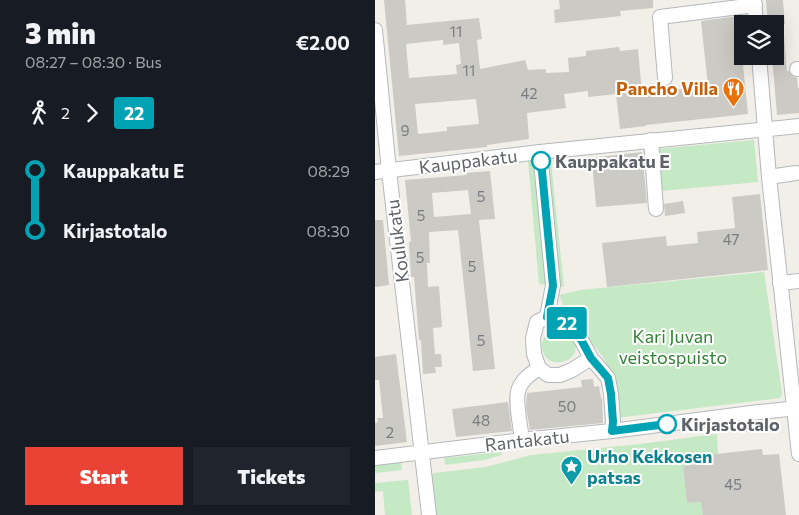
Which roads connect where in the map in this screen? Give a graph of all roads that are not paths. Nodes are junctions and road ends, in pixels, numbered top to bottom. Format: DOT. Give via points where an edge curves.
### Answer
graph roads {
  1 [pos="754,2"];
  2 [pos="755,15"];
  3 [pos="375,30"];
  4 [pos="375,35"];
  5 [pos="760,65"];
  6 [pos="665,78"];
  7 [pos="799,126"];
  8 [pos="766,129"];
  9 [pos="651,140"];
  10 [pos="540,152"];
  11 [pos="389,170"];
  12 [pos="375,172"];
  13 [pos="796,173"];
  14 [pos="769,177"];
  15 [pos="656,210"];
  16 [pos="799,281"];
  17 [pos="780,283"];
  18 [pos="547,317"];
  19 [pos="591,358"];
  20 [pos="539,368"];
  21 [pos="797,408"];
  22 [pos="612,431"];
  23 [pos="522,440"];
  24 [pos="421,452"];
  25 [pos="799,454"];
  26 [pos="375,458"];
  27 [pos="429,515"];
  1 -- 2 [label="street"];
  1 -- 6 [label="street" via="660,17"];
  3 -- 4 [label="street, Koulukatu"];
  4 -- 11 [label="street, Koulukatu"];
  5 -- 8 [label="street"];
  7 -- 8 [label="street, Kauppakatu"];
  8 -- 9 [label="street, Kauppakatu"];
  8 -- 14 [label="street"];
  9 -- 10 [label="street, Kauppakatu"];
  9 -- 15 [label="street"];
  10 -- 11 [label="street, Kauppakatu"];
  10 -- 18 [label="street" via="553,286"];
  11 -- 12 [label="street, Kauppakatu"];
  11 -- 24 [label="street, Koulukatu"];
  13 -- 14 [label="street"];
  14 -- 17 [label="street"];
  16 -- 17 [label="street"];
  17 -- 21 [label="street"];
  18 -- 19 [label="street" via="561,318 578,334"];
  18 -- 20 [label="street" via="537,322 533,338"];
  19 -- 20 [label="street" via="560,375 548,375"];
  19 -- 22 [label="street" via="608,378"];
  20 -- 23 [label="street" via="528,375 517,392"];
  21 -- 22 [label="street, Rantakatu"];
  21 -- 25 [label="street"];
  22 -- 23 [label="street, Rantakatu"];
  23 -- 24 [label="street, Rantakatu"];
  24 -- 26 [label="street, Rantakatu"];
  24 -- 27 [label="street, Koulukatu"];
}
